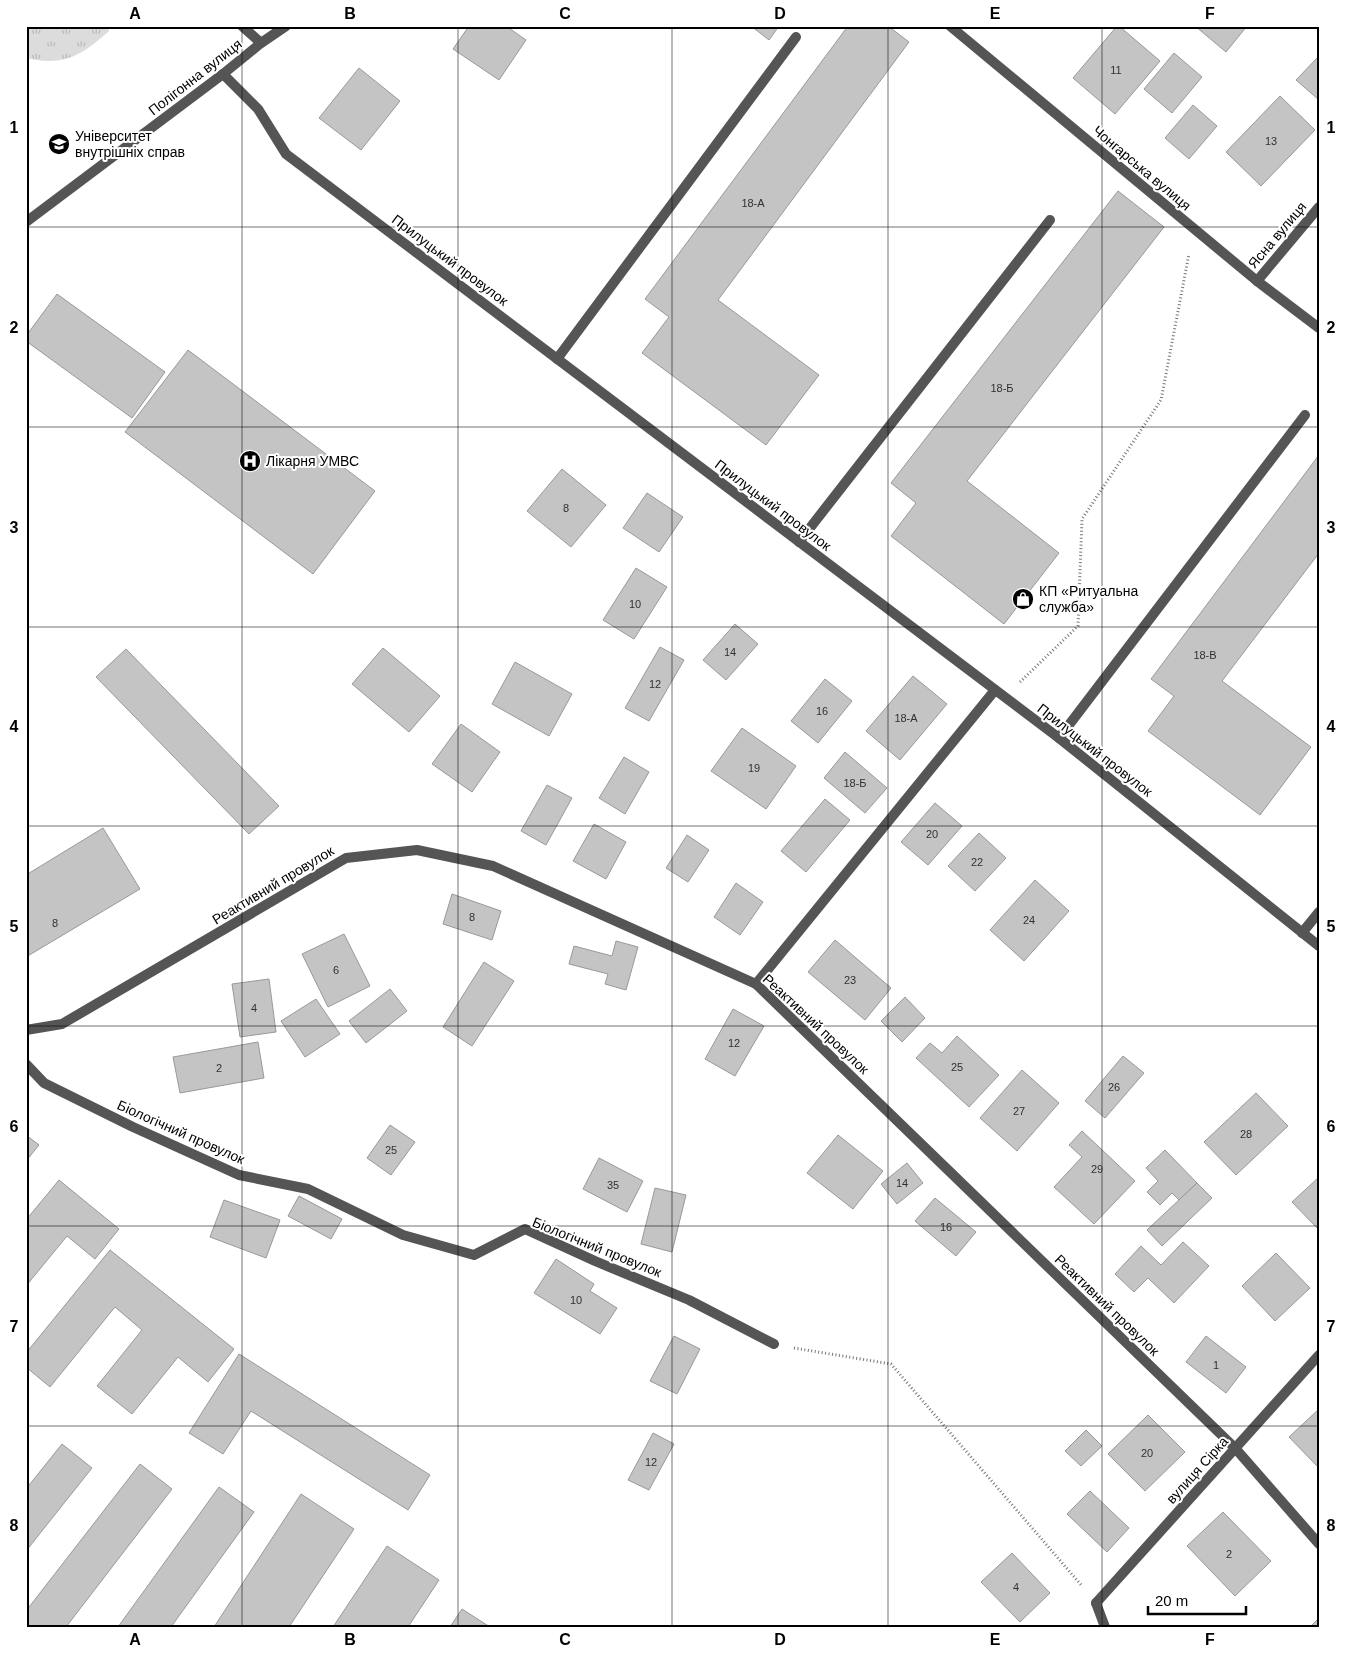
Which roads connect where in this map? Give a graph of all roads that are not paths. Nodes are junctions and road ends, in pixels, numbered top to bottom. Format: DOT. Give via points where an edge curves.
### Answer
graph roads {
  1 [pos="242,26"];
  2 [pos="286,26"];
  3 [pos="950,26"];
  4 [pos="796,37"];
  5 [pos="261,43"];
  6 [pos="223,74"];
  7 [pos="1319,207"];
  8 [pos="1050,220"];
  9 [pos="26,222"];
  10 [pos="1257,281"];
  11 [pos="1319,328"];
  12 [pos="557,359"];
  13 [pos="1305,415"];
  14 [pos="799,542"];
  15 [pos="994,690"];
  16 [pos="1059,738"];
  17 [pos="1319,912"];
  18 [pos="1302,933"];
  19 [pos="1319,946"];
  20 [pos="756,984"];
  21 [pos="26,1030"];
  22 [pos="26,1064"];
  23 [pos="774,1344"];
  24 [pos="1319,1355"];
  25 [pos="1235,1448"];
  26 [pos="1319,1544"];
  27 [pos="1105,1627"];
  1 -- 5 [label="street"];
  2 -- 5 [label="street, Полігонна вулиця"];
  3 -- 10 [label="street, Чонгарська вулиця"];
  4 -- 12 [label="street"];
  5 -- 6 [label="street, Полігонна вулиця"];
  6 -- 9 [label="street, Полігонна вулиця"];
  6 -- 12 [label="street, Прилуцький провулок" via="258,109 286,154"];
  7 -- 10 [label="street, Ясна вулиця"];
  8 -- 14 [label="street"];
  10 -- 11 [label="street, Чонгарська вулиця"];
  12 -- 14 [label="street, Прилуцький провулок"];
  13 -- 16 [label="street"];
  14 -- 15 [label="street, Прилуцький провулок"];
  15 -- 16 [label="street, Прилуцький провулок"];
  15 -- 20 [label="street"];
  16 -- 18 [label="street, Прилуцький провулок"];
  17 -- 18 [label="street"];
  18 -- 19 [label="street, Прилуцький провулок"];
  20 -- 21 [label="street, Реактивний провулок" via="493,866 417,850 346,858 62,1024"];
  20 -- 25 [label="street, Реактивний провулок"];
  22 -- 23 [label="street, Біологічний провулок" via="44,1083 239,1175 308,1189 403,1235 474,1255 525,1229 689,1300"];
  24 -- 25 [label="street, вулиця Сірка"];
  25 -- 26 [label="street, Реактивний провулок"];
  25 -- 27 [label="street, вулиця Сірка" via="1096,1603"];
}
